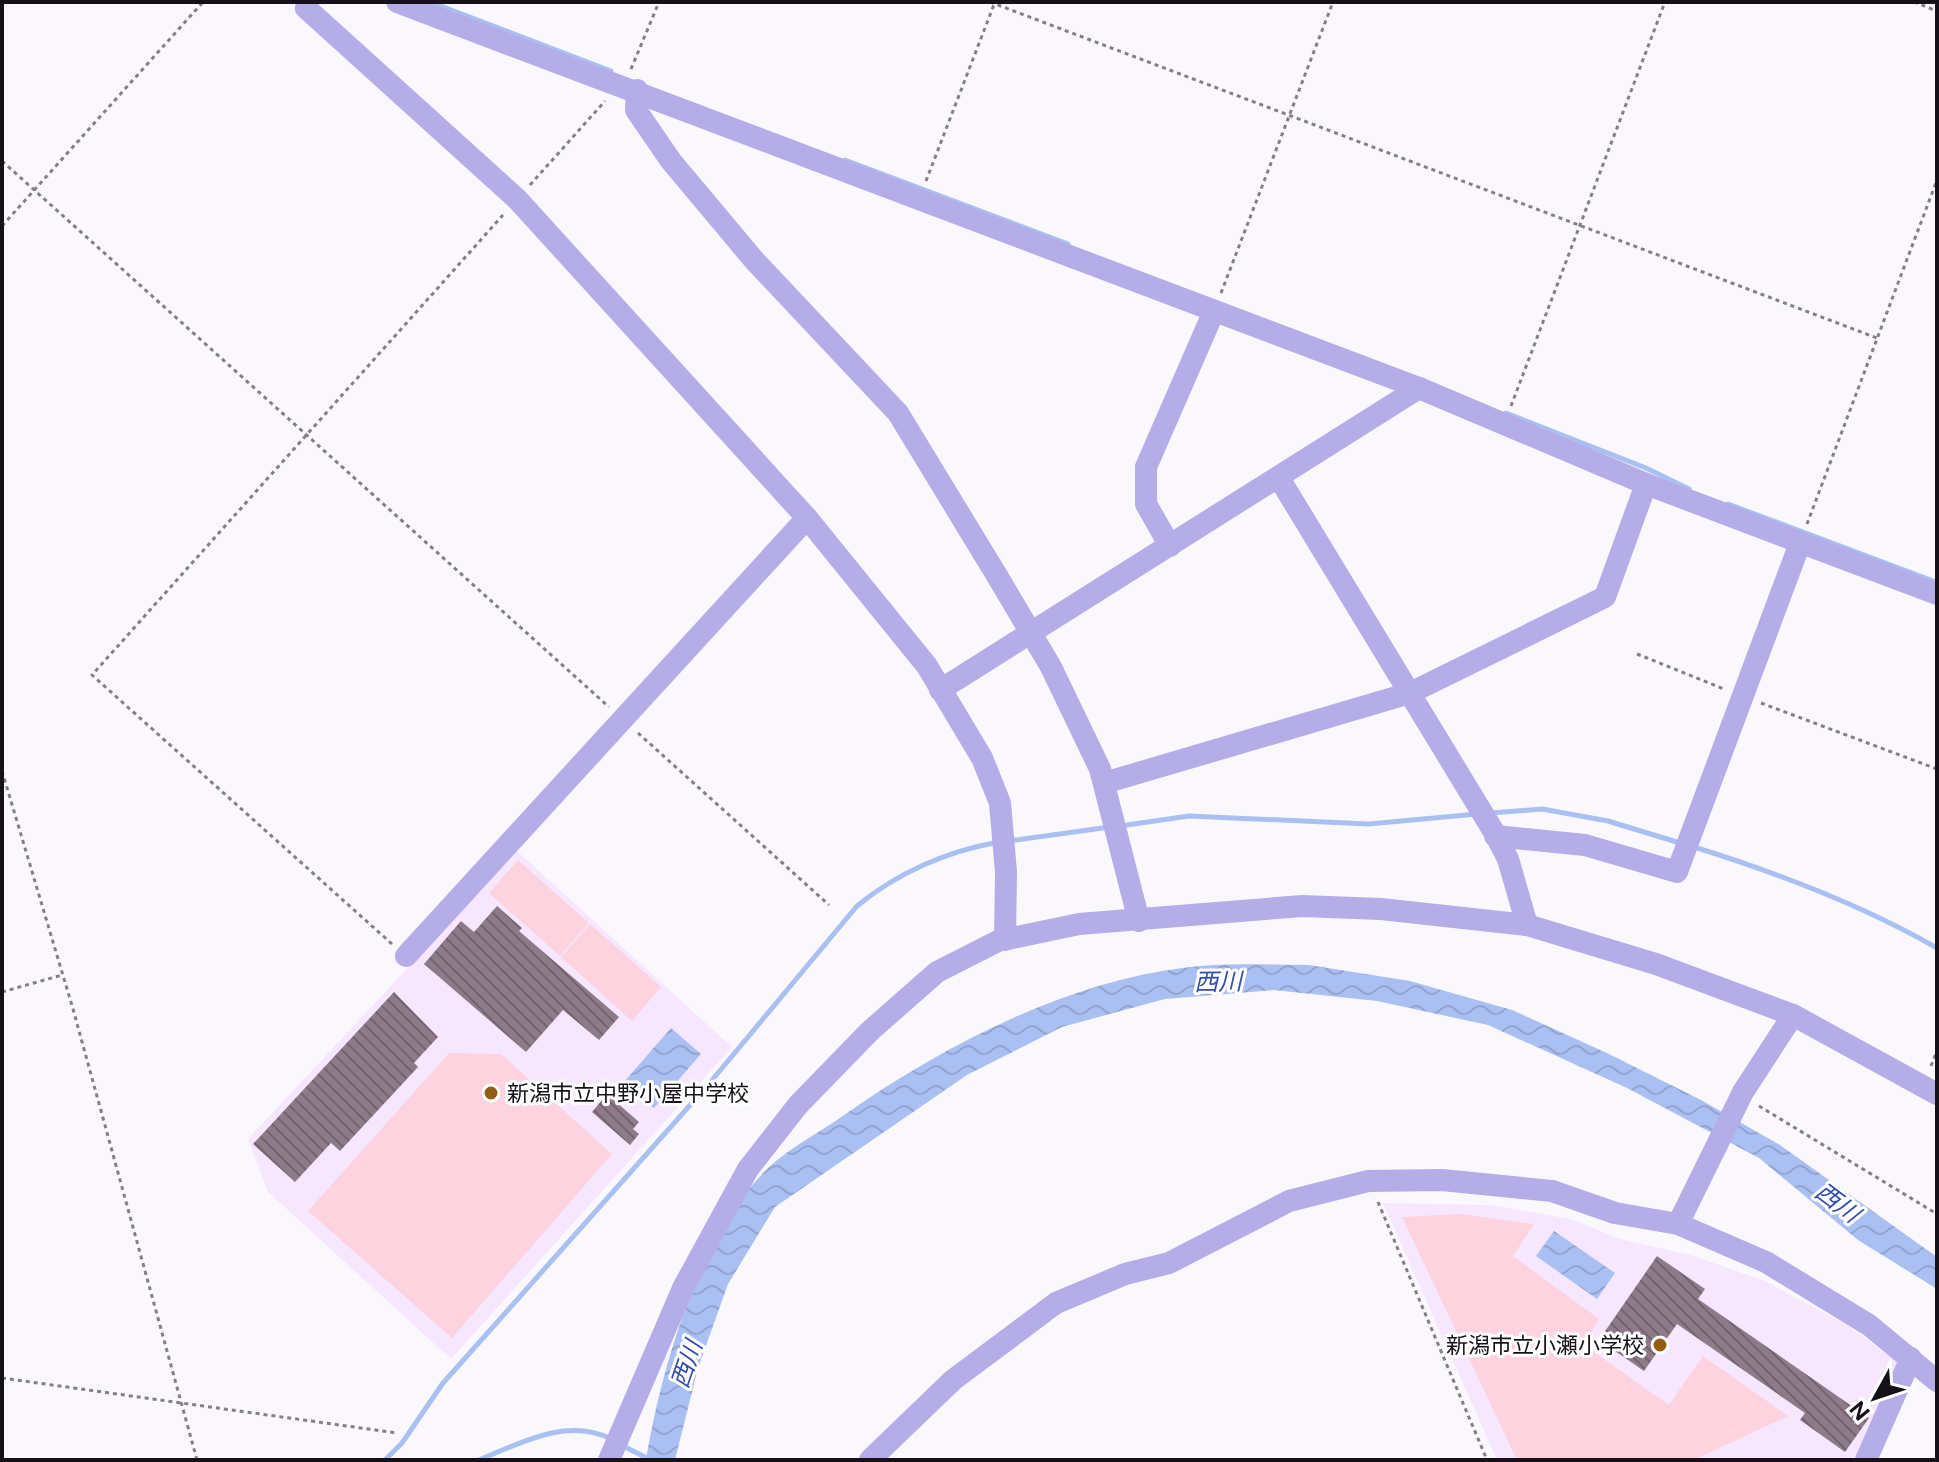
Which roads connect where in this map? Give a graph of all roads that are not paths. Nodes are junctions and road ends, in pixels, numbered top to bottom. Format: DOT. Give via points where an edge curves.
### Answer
graph roads {
  1 [pos="308,2"];
  2 [pos="397,2"];
  3 [pos="631,89"];
  4 [pos="1214,311"];
  5 [pos="1419,388"];
  6 [pos="1279,478"];
  7 [pos="1646,484"];
  8 [pos="807,518"];
  9 [pos="1800,543"];
  10 [pos="1170,546"];
  11 [pos="1937,594"];
  12 [pos="1031,633"];
  13 [pos="940,690"];
  14 [pos="1410,693"];
  15 [pos="1104,783"];
  16 [pos="1495,836"];
  17 [pos="1139,921"];
  18 [pos="1527,925"];
  19 [pos="1005,940"];
  20 [pos="406,956"];
  21 [pos="1793,1015"];
  22 [pos="1937,1094"];
  23 [pos="1678,1224"];
  24 [pos="1911,1358"];
  25 [pos="1937,1381"];
  26 [pos="609,1460"];
  27 [pos="870,1460"];
  28 [pos="1866,1460"];
  1 -- 8 [label="street" via="306,8 517,199"];
  2 -- 3 [label="street"];
  3 -- 4 [label="street"];
  3 -- 12 [label="street" via="636,110 671,161 754,260 898,413"];
  4 -- 5 [label="street"];
  4 -- 10 [label="street" via="1146,467 1146,504"];
  5 -- 6 [label="street"];
  5 -- 7 [label="street"];
  6 -- 10 [label="street"];
  6 -- 14 [label="street"];
  7 -- 9 [label="street"];
  7 -- 14 [label="street" via="1605,597"];
  8 -- 13 [label="street" via="927,666"];
  8 -- 20 [label="street"];
  9 -- 11 [label="street"];
  9 -- 16 [label="street" via="1677,872 1585,845"];
  10 -- 12 [label="street"];
  12 -- 13 [label="street"];
  12 -- 15 [label="street"];
  13 -- 19 [label="street" via="982,758 1000,803"];
  14 -- 15 [label="street"];
  14 -- 16 [label="street"];
  15 -- 17 [label="street"];
  16 -- 18 [label="street" via="1508,859"];
  17 -- 18 [label="street" via="1302,906"];
  17 -- 19 [label="street" via="1079,924"];
  18 -- 21 [label="street" via="1656,964"];
  19 -- 26 [label="street" via="937,972 870,1031 798,1105 748,1169 683,1288"];
  21 -- 22 [label="street"];
  21 -- 23 [label="street" via="1740,1098"];
  23 -- 24 [label="street" via="1766,1262 1869,1325"];
  23 -- 27 [label="street" via="1615,1213 1552,1191 1442,1180 1368,1181 1289,1201 1169,1263 1125,1274 1056,1303 953,1380"];
  24 -- 25 [label="street"];
  24 -- 28 [label="street"];
}
